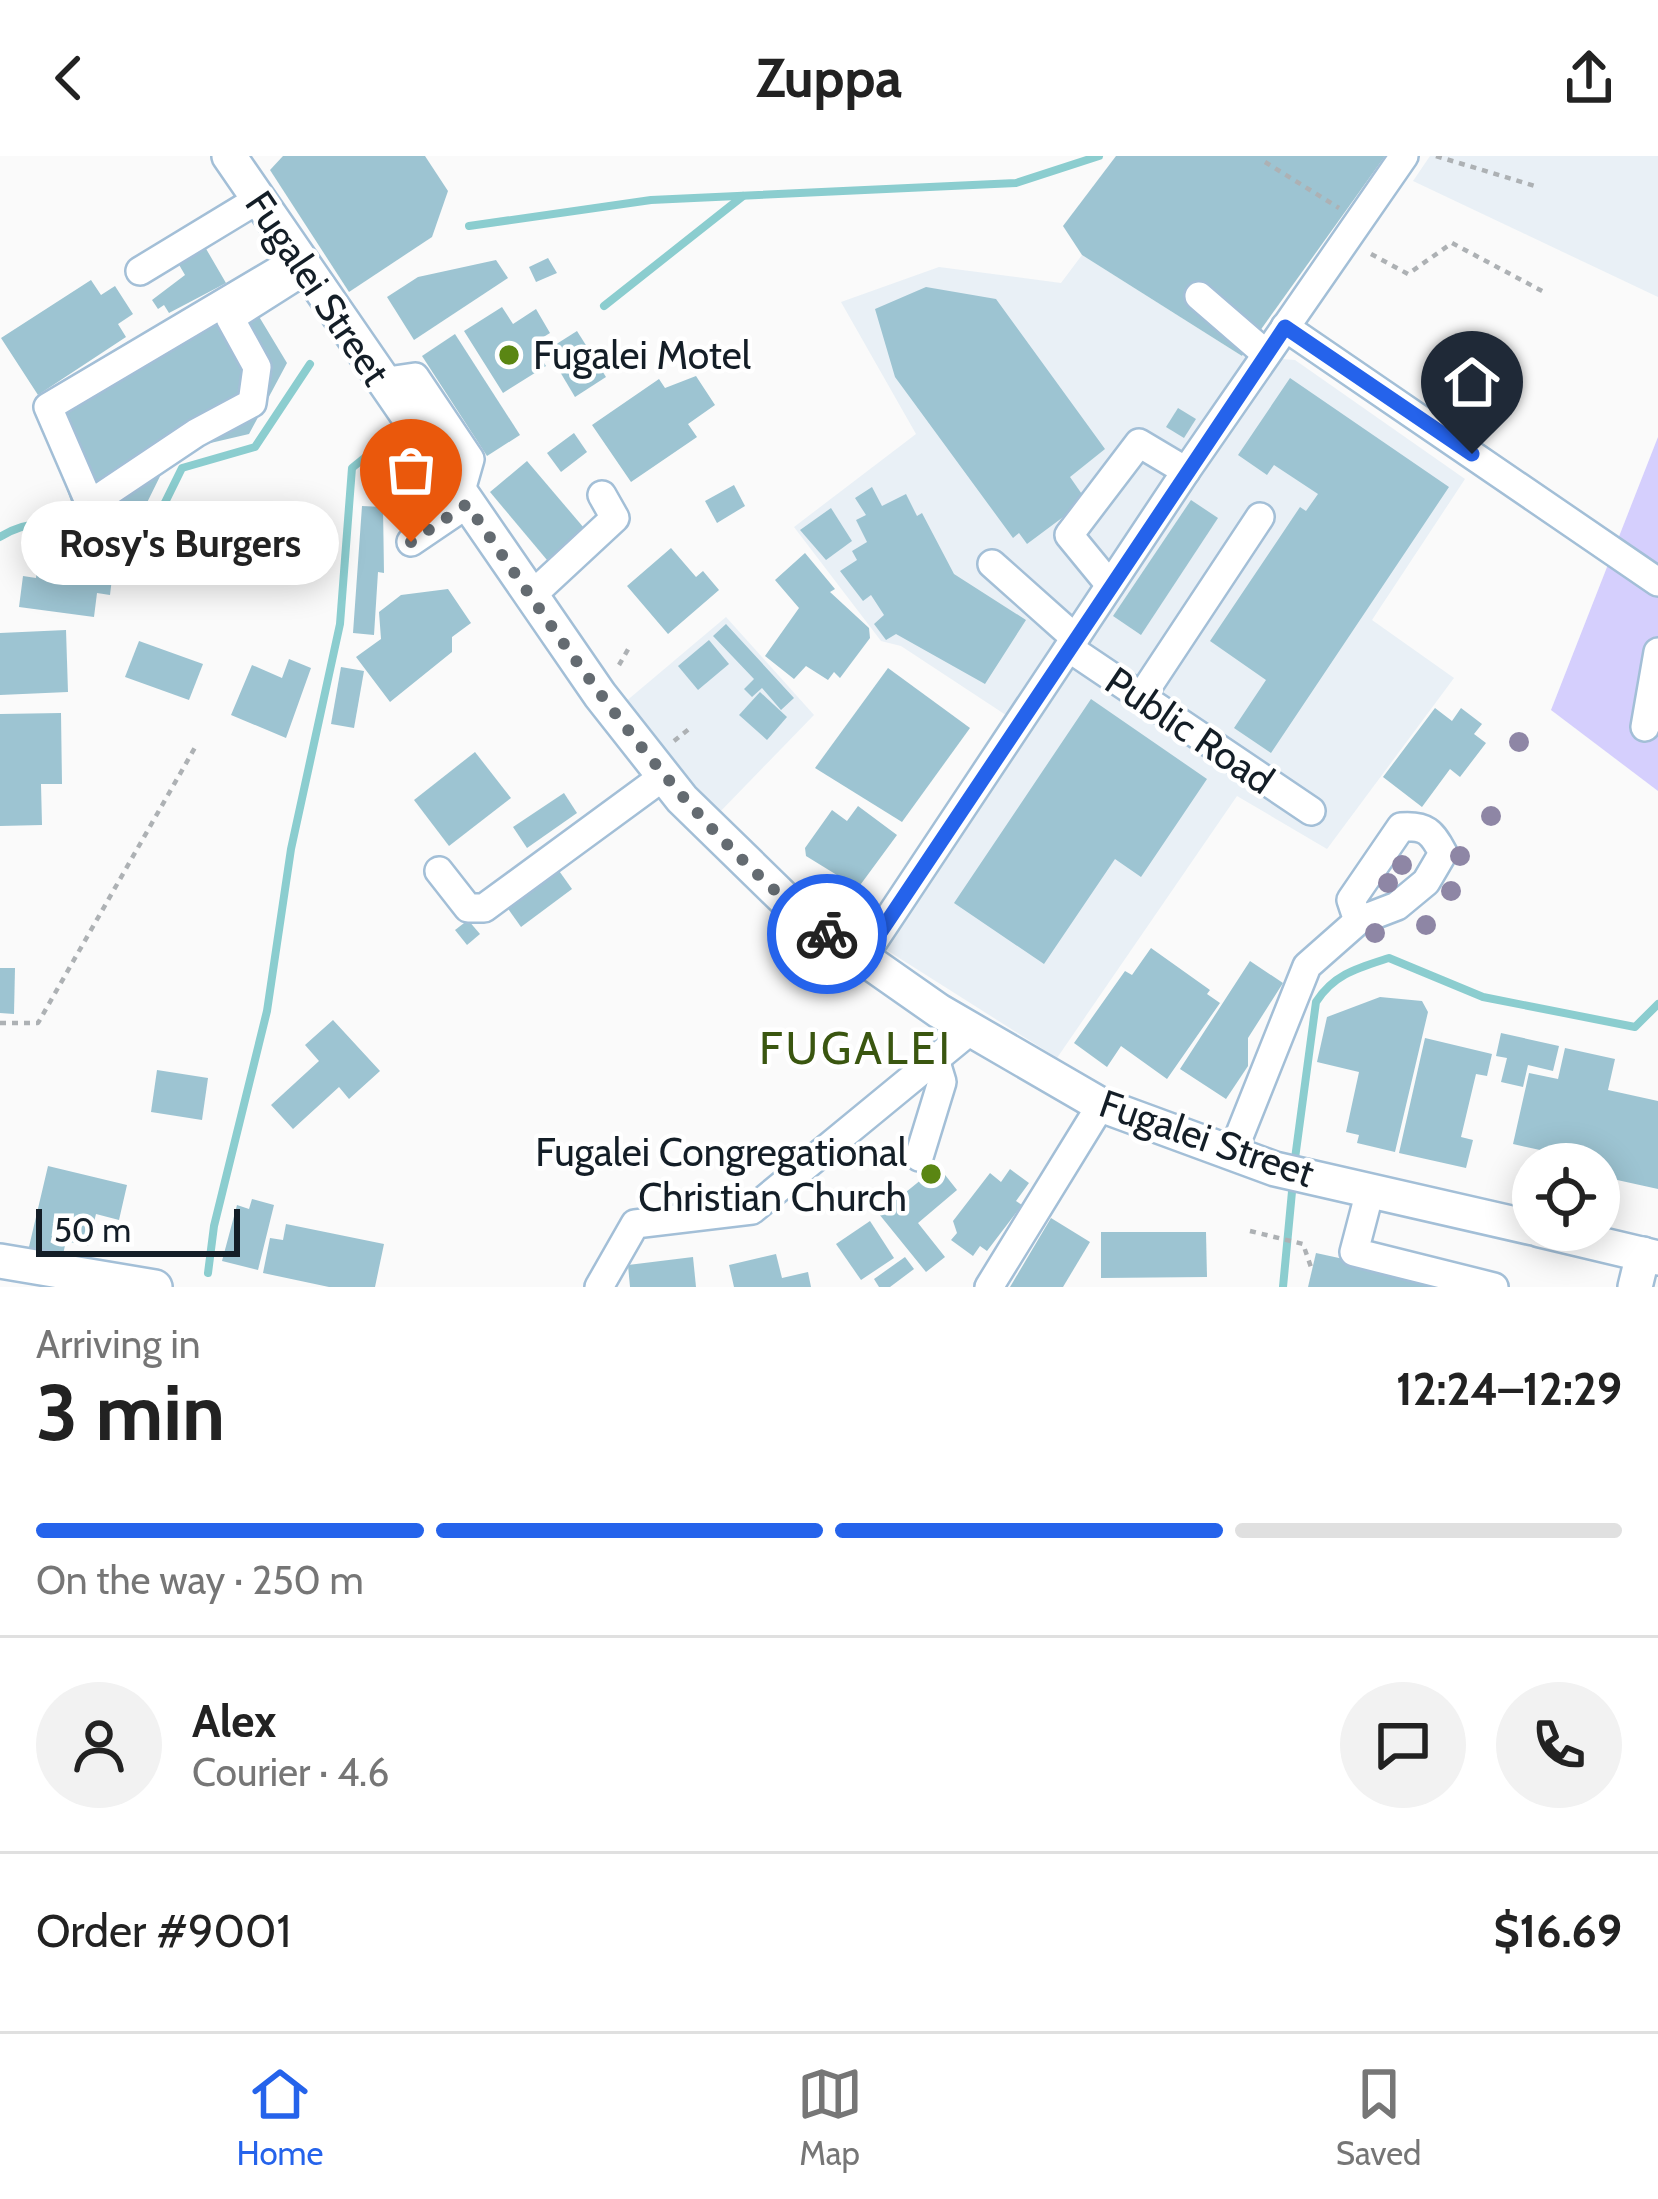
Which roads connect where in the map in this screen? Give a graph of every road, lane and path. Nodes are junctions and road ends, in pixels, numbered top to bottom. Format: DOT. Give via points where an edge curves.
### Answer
graph roads {
  1 [pos="229,156"];
  2 [pos="1404,156"];
  3 [pos="1436,156"];
  4 [pos="1265,162"];
  5 [pos="1538,187"];
  6 [pos="257,200"];
  7 [pos="1352,231"];
  8 [pos="300,265"];
  9 [pos="140,271"];
  10 [pos="1544,292"];
  11 [pos="1199,296"];
  12 [pos="1285,327"];
  13 [pos="1266,354"];
  14 [pos="1186,471"];
  15 [pos="602,495"];
  16 [pos="463,499"];
  17 [pos="1260,517"];
  18 [pos="411,542"];
  19 [pos="992,564"];
  20 [pos="1658,582"];
  21 [pos="1110,585"];
  22 [pos="531,596"];
  23 [pos="1072,643"];
  24 [pos="1658,652"];
  25 [pos="1141,697"];
  26 [pos="1646,728"];
  27 [pos="197,744"];
  28 [pos="664,776"];
  29 [pos="1311,812"];
  30 [pos="439,871"];
  31 [pos="1358,921"];
  32 [pos="861,961"];
  33 [pos="0,1024"];
  34 [pos="972,1029"];
  35 [pos="935,1059"];
  36 [pos="1101,1106"];
  37 [pos="1232,1154"];
  38 [pos="919,1157"];
  39 [pos="1370,1191"];
  40 [pos="1512,1224"];
  41 [pos="1250,1231"];
  42 [pos="1601,1251"];
  43 [pos="0,1261"];
  44 [pos="1645,1266"];
  45 [pos="1312,1270"];
  46 [pos="154,1287"];
  47 [pos="599,1287"];
  48 [pos="989,1287"];
  49 [pos="1494,1287"];
  1 -- 6 [label="main road, Fugalei Street"];
  2 -- 7 [label="street"];
  3 -- 5 [label="path"];
  4 -- 7 [label="path"];
  6 -- 8 [label="main road, Fugalei Street"];
  6 -- 9 [label="street"];
  7 -- 10 [label="path" via="1408,274 1452,243"];
  7 -- 12 [label="street"];
  8 -- 8 [label="street" via="49,406 90,504 252,403 257,367 230,318"];
  8 -- 16 [label="main road, Fugalei Street"];
  11 -- 13 [label="street"];
  12 -- 13 [label="street"];
  12 -- 20 [label="street"];
  13 -- 14 [label="street"];
  14 -- 21 [label="street"];
  14 -- 21 [label="street" via="1139,443 1069,535"];
  15 -- 22 [label="street" via="615,518"];
  16 -- 18 [label="street"];
  16 -- 22 [label="main road, Fugalei Street"];
  17 -- 25 [label="street"];
  19 -- 23 [label="street, Public Road"];
  21 -- 23 [label="street"];
  22 -- 28 [label="main road, Fugalei Street"];
  23 -- 25 [label="street, Public Road"];
  23 -- 32 [label="street"];
  24 -- 26 [label="street"];
  25 -- 29 [label="street, Public Road"];
  27 -- 33 [label="path" via="38,1023"];
  28 -- 30 [label="street" via="484,908 468,908"];
  28 -- 32 [label="main road, Fugalei Street" via="748,866"];
  31 -- 37 [label="street" via="1307,966"];
  32 -- 34 [label="main road, Fugalei Street"];
  34 -- 35 [label="street"];
  34 -- 36 [label="main road, Fugalei Street"];
  35 -- 38 [label="street" via="942,1082"];
  35 -- 47 [label="street" via="752,1210 635,1224"];
  36 -- 37 [label="main road, Fugalei Street"];
  36 -- 48 [label="street"];
  37 -- 39 [label="main road, Fugalei Street"];
  39 -- 40 [label="main road, Fugalei Street"];
  39 -- 49 [label="street" via="1354,1252"];
  41 -- 45 [label="path" via="1303,1244"];
  42 -- 44 [label="main road, Fugalei Street"];
  43 -- 46 [label="main road"];
}
